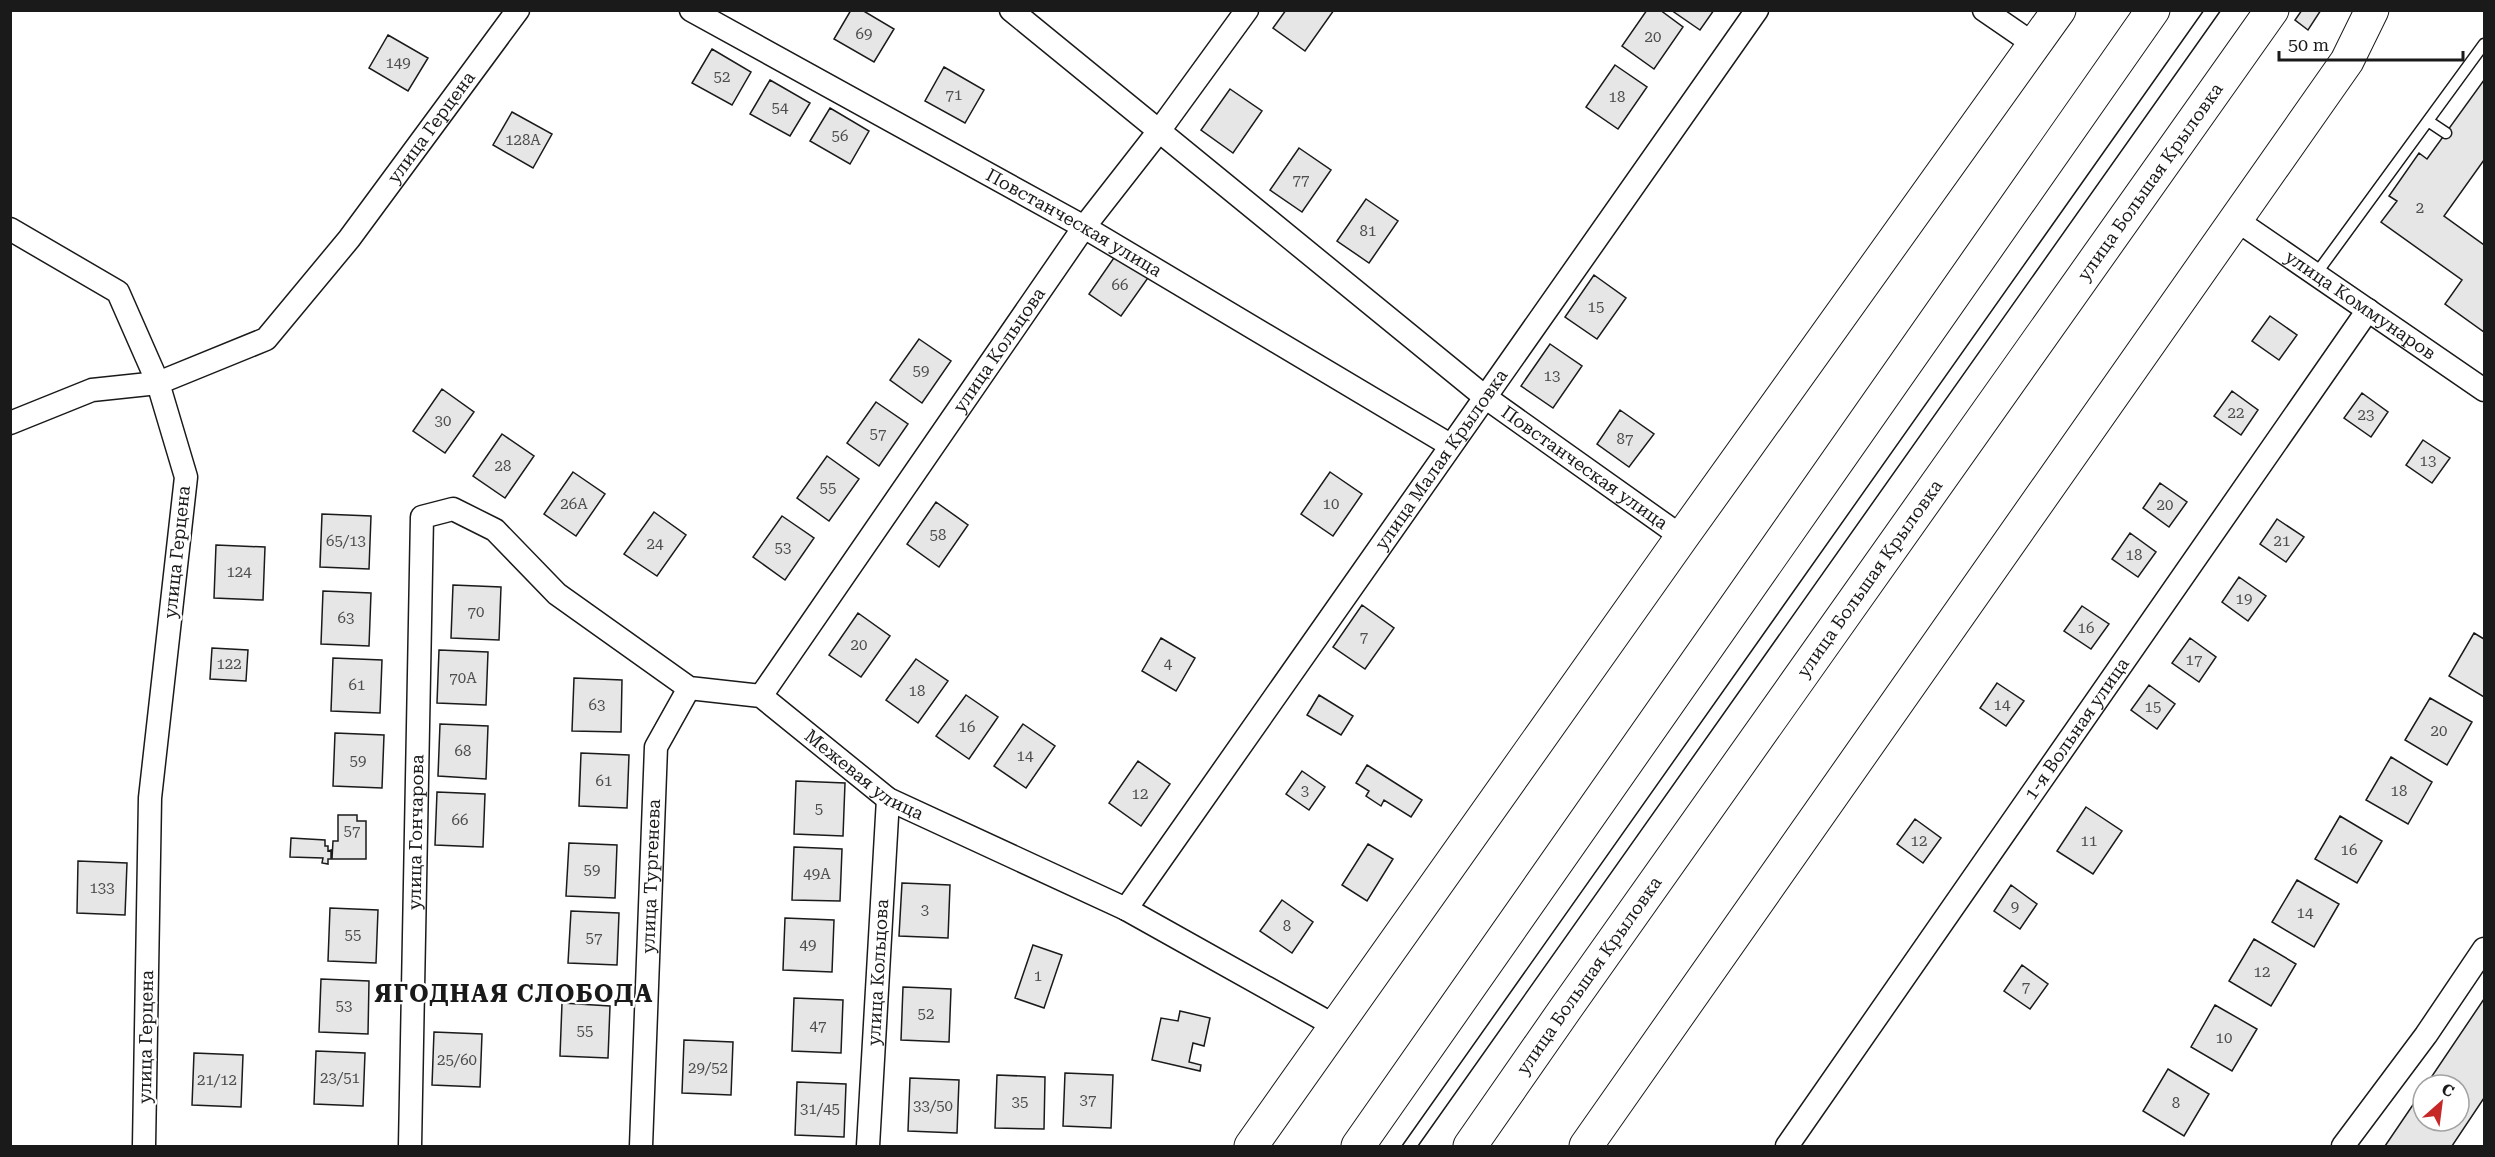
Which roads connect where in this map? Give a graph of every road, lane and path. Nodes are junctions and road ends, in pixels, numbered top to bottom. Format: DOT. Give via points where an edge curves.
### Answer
graph roads {
  1 [pos="518,10"];
  2 [pos="691,10"];
  3 [pos="1011,10"];
  4 [pos="1247,10"];
  5 [pos="1757,10"];
  6 [pos="1983,10"];
  7 [pos="2059,10"];
  8 [pos="2153,10"];
  9 [pos="2272,10"];
  10 [pos="2372,10"];
  11 [pos="2484,44"];
  12 [pos="2035,45"];
  13 [pos="2428,121"];
  14 [pos="1159,131"];
  15 [pos="2446,133"];
  16 [pos="2235,219"];
  17 [pos="1084,227"];
  18 [pos="10,229"];
  19 [pos="2316,274"];
  20 [pos="2368,310"];
  21 [pos="158,383"];
  22 [pos="2484,390"];
  23 [pos="1485,397"];
  24 [pos="10,423"];
  25 [pos="1450,445"];
  26 [pos="1682,537"];
  27 [pos="690,688"];
  28 [pos="762,696"];
  29 [pos="888,799"];
  30 [pos="1126,909"];
  31 [pos="2484,949"];
  32 [pos="1335,1026"];
  33 [pos="144,1146"];
  34 [pos="410,1146"];
  35 [pos="641,1146"];
  36 [pos="868,1146"];
  37 [pos="1251,1146"];
  38 [pos="1358,1146"];
  39 [pos="1470,1146"];
  40 [pos="1586,1146"];
  41 [pos="1787,1146"];
  42 [pos="2343,1146"];
  1 -- 21 [label="street, улица Герцена" via="349,239 266,339"];
  2 -- 17 [label="street, Повстанческая улица"];
  3 -- 14 [label="street, Повстанческая улица"];
  4 -- 14 [label="street, улица Кольцова"];
  5 -- 23 [label="street, улица Малая Крыловка"];
  6 -- 12 [label="street"];
  7 -- 12 [label="main road"];
  8 -- 38 [label="main road"];
  9 -- 39 [label="main road, улица Большая Крыловка"];
  10 -- 16 [label="main road" via="2347,61"];
  11 -- 13 [label="lane"];
  12 -- 26 [label="main road"];
  13 -- 15 [label="lane"];
  13 -- 19 [label="lane"];
  14 -- 17 [label="street, улица Кольцова"];
  14 -- 23 [label="street, Повстанческая улица"];
  16 -- 19 [label="street, улица Коммунаров"];
  16 -- 40 [label="main road"];
  17 -- 25 [label="street, Повстанческая улица"];
  17 -- 28 [label="street, улица Кольцова"];
  18 -- 21 [label="street" via="118,292"];
  19 -- 20 [label="street, улица Коммунаров"];
  20 -- 22 [label="street, улица Коммунаров"];
  20 -- 41 [label="street, 1-я Вольная улица"];
  21 -- 24 [label="street" via="92,390"];
  21 -- 33 [label="street, улица Герцена" via="186,477 150,798"];
  23 -- 25 [label="street, улица Малая Крыловка"];
  23 -- 26 [label="street, Повстанческая улица"];
  25 -- 30 [label="street, улица Малая Крыловка"];
  26 -- 32 [label="main road"];
  27 -- 28 [label="street"];
  27 -- 34 [label="street, улица Гончарова" via="557,594 495,530 453,509 422,518"];
  27 -- 35 [label="street, улица Тургенева" via="656,747"];
  28 -- 29 [label="street, Межевая улица"];
  29 -- 30 [label="street, Межевая улица"];
  29 -- 36 [label="street, улица Кольцова"];
  30 -- 32 [label="street, Межевая улица"];
  31 -- 42 [label="street"];
  32 -- 37 [label="main road"];
}
